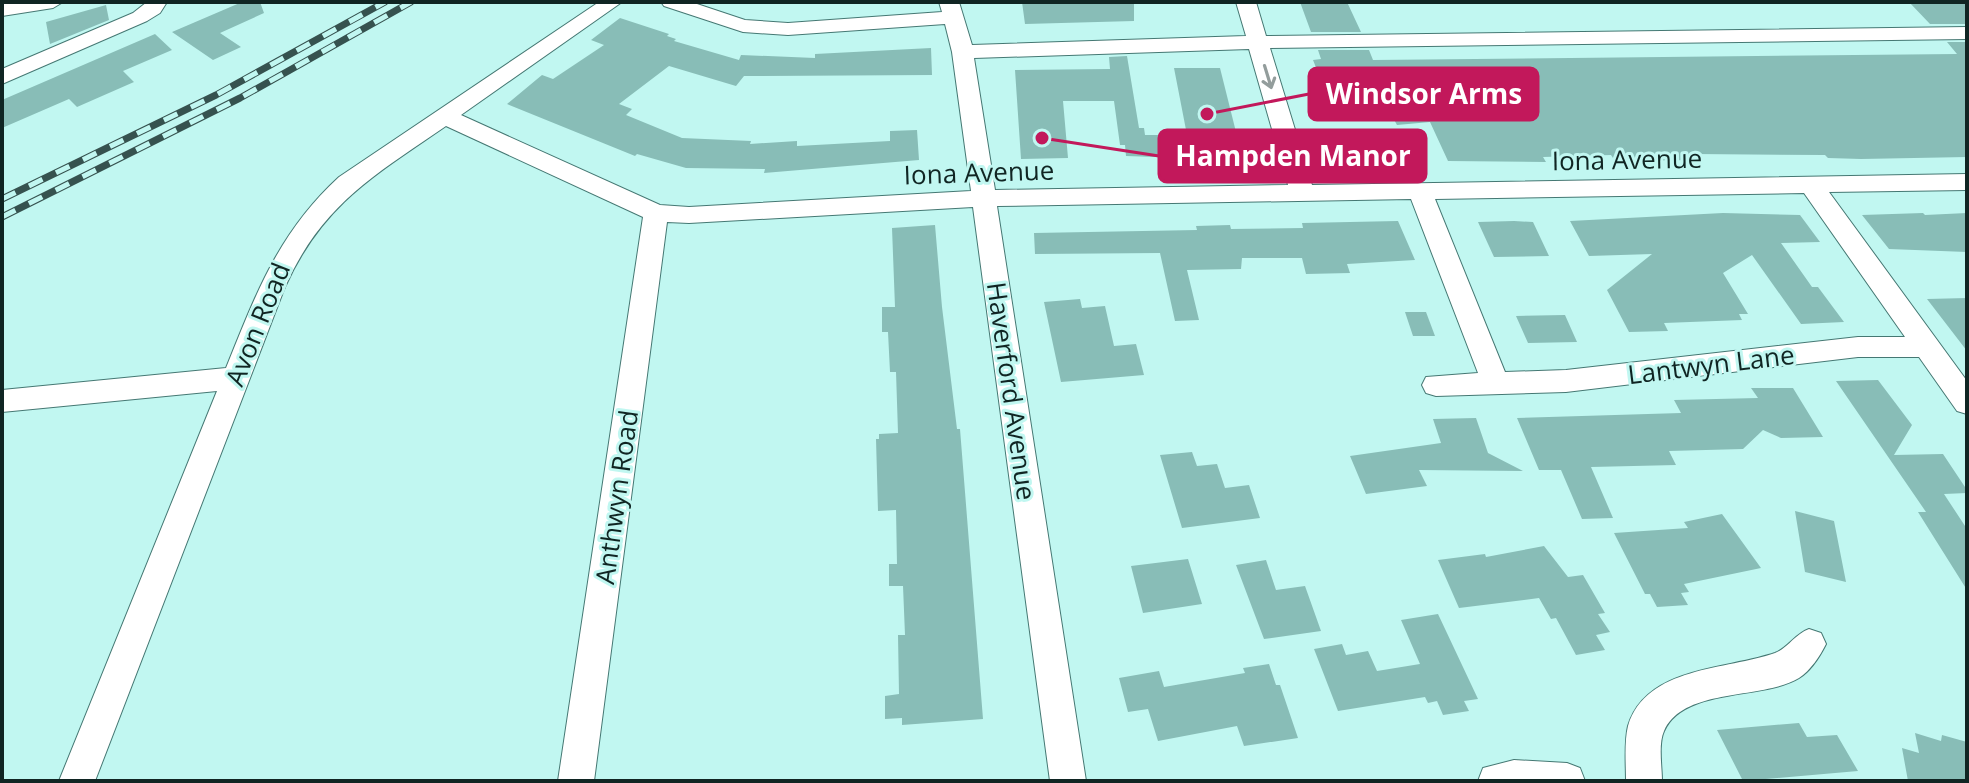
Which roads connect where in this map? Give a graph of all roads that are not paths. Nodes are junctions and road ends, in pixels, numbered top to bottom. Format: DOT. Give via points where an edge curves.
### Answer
graph roads {
  1 [pos="53,2"];
  2 [pos="157,2"];
  3 [pos="612,2"];
  4 [pos="671,2"];
  5 [pos="1246,2"];
  6 [pos="2,10"];
  7 [pos="952,10"];
  8 [pos="1967,33"];
  9 [pos="1257,42"];
  10 [pos="963,52"];
  11 [pos="2,77"];
  12 [pos="446,117"];
  13 [pos="1967,182"];
  14 [pos="1811,185"];
  15 [pos="1419,189"];
  16 [pos="1302,191"];
  17 [pos="984,198"];
  18 [pos="656,213"];
  19 [pos="1926,347"];
  20 [pos="235,378"];
  21 [pos="1496,384"];
  22 [pos="1436,385"];
  23 [pos="1963,389"];
  24 [pos="2,401"];
  25 [pos="1809,644"];
  26 [pos="77,781"];
  27 [pos="576,781"];
  28 [pos="1068,781"];
  29 [pos="1496,781"];
  30 [pos="1567,781"];
  31 [pos="1644,781"];
  1 -- 6 [label="street"];
  2 -- 11 [label="street" via="140,17"];
  3 -- 12 [label="street, Avon Road"];
  4 -- 7 [label="street" via="743,26 788,29"];
  5 -- 9 [label="street"];
  7 -- 10 [label="street, Haverford Avenue"];
  8 -- 9 [label="street"];
  9 -- 10 [label="street"];
  9 -- 16 [label="street, one-way"];
  10 -- 17 [label="street, Haverford Avenue"];
  12 -- 18 [label="street, Iona Avenue"];
  12 -- 20 [label="street, Avon Road" via="347,183 312,215 288,250"];
  13 -- 14 [label="street, Iona Avenue"];
  14 -- 15 [label="street, Iona Avenue"];
  14 -- 19 [label="street"];
  15 -- 16 [label="street, Iona Avenue"];
  15 -- 21 [label="street"];
  16 -- 17 [label="street, Iona Avenue"];
  17 -- 18 [label="street, Iona Avenue"];
  17 -- 28 [label="street, Haverford Avenue"];
  18 -- 27 [label="street, Anthwyn Road"];
  19 -- 21 [label="street, Lantwyn Lane" via="1858,347 1566,381"];
  19 -- 23 [label="street"];
  20 -- 24 [label="street"];
  20 -- 26 [label="street, Avon Road"];
  21 -- 22 [label="street, Lantwyn Lane"];
  25 -- 31 [label="street" via="1788,666 1699,687 1664,702 1645,728"];
  29 -- 30 [label="street"];
}
